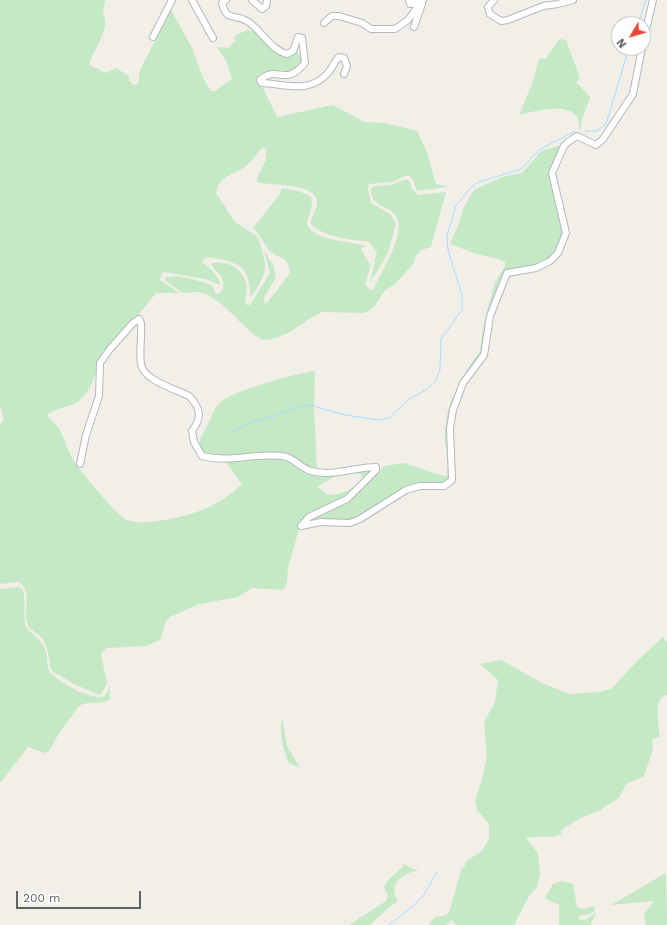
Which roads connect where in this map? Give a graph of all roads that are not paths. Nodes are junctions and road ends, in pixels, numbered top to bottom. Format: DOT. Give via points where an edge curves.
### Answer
graph roads {
  1 [pos="172,0"];
  2 [pos="192,0"];
  3 [pos="226,0"];
  4 [pos="252,0"];
  5 [pos="267,0"];
  6 [pos="409,0"];
  7 [pos="416,0"];
  8 [pos="494,0"];
  9 [pos="573,0"];
  10 [pos="653,0"];
  11 [pos="649,16"];
  12 [pos="324,23"];
  13 [pos="414,27"];
  14 [pos="153,38"];
  15 [pos="212,38"];
  16 [pos="640,56"];
  17 [pos="344,74"];
  18 [pos="80,464"];
  1 -- 14 [label="street"];
  2 -- 15 [label="street"];
  3 -- 17 [label="street" via="222,3 224,11 230,17 246,20 280,52 287,54 293,50 298,37 302,38 305,63 298,72 287,77 273,73 265,75 260,80 262,83 295,88 307,86 319,81 328,73 339,57 344,58 347,66"];
  4 -- 5 [label="street" via="262,9 266,6"];
  6 -- 7 [label="street" via="410,4 414,4"];
  8 -- 9 [label="street" via="488,8 490,14 501,21 543,6"];
  10 -- 11 [label="street"];
  12 -- 13 [label="street" via="332,16 339,16 362,23 371,29 396,29 408,20 423,0"];
  16 -- 18 [label="street" via="633,94 603,139 596,145 577,136 568,142 552,173 566,233 558,253 550,261 536,268 507,273 490,316 484,355 463,383 453,410 450,428 452,480 444,486 420,486 406,490 360,520 350,523 321,522 301,526 309,517 324,508 347,499 376,470 376,467 325,474 306,469 283,456 224,459 202,456 194,442 192,431 198,423 199,416 193,400 151,378 143,370 139,319 100,363 99,396 86,435"];
}
